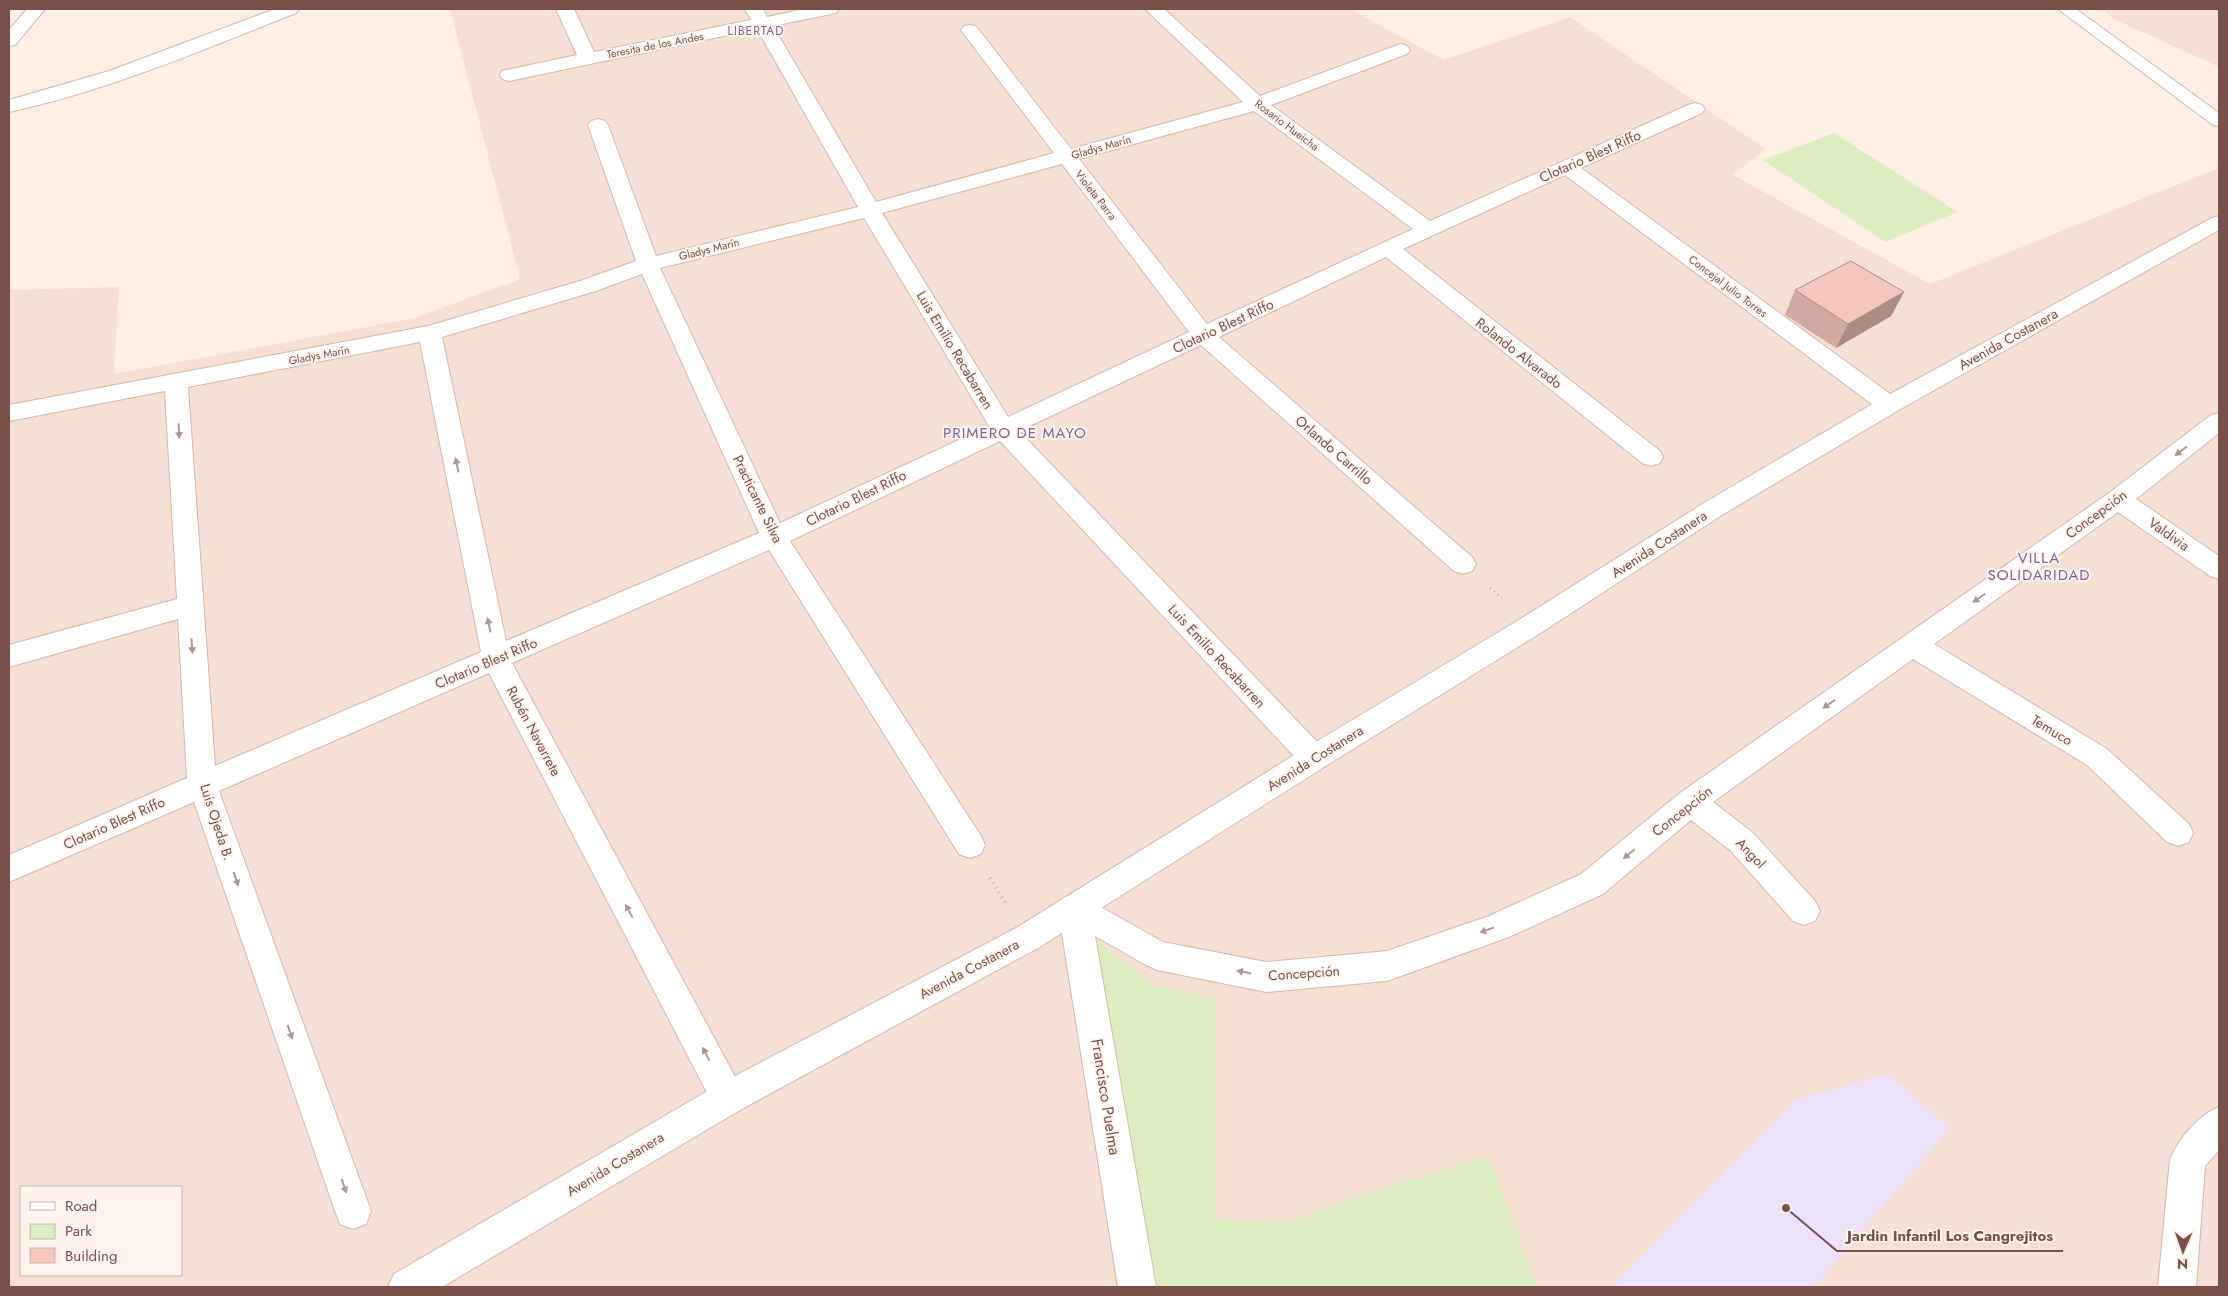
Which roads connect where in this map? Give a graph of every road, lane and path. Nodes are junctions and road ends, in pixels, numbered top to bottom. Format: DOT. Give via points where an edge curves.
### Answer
graph roads {
  1 [pos="36,9"];
  2 [pos="290,9"];
  3 [pos="565,9"];
  4 [pos="830,9"];
  5 [pos="1154,9"];
  6 [pos="2066,9"];
  7 [pos="758,16"];
  8 [pos="970,30"];
  9 [pos="9,41"];
  10 [pos="1401,50"];
  11 [pos="588,59"];
  12 [pos="509,75"];
  13 [pos="1257,104"];
  14 [pos="9,106"];
  15 [pos="1695,109"];
  16 [pos="2219,121"];
  17 [pos="598,125"];
  18 [pos="1066,157"];
  19 [pos="1568,167"];
  20 [pos="870,210"];
  21 [pos="2217,225"];
  22 [pos="1428,230"];
  23 [pos="1388,248"];
  24 [pos="648,264"];
  25 [pos="430,333"];
  26 [pos="1204,336"];
  27 [pos="176,382"];
  28 [pos="1889,405"];
  29 [pos="9,413"];
  30 [pos="2219,421"];
  31 [pos="1002,428"];
  32 [pos="1651,457"];
  33 [pos="2118,499"];
  34 [pos="774,537"];
  35 [pos="1463,564"];
  36 [pos="2219,569"];
  37 [pos="190,605"];
  38 [pos="1532,625"];
  39 [pos="1912,645"];
  40 [pos="9,656"];
  41 [pos="496,658"];
  42 [pos="1314,758"];
  43 [pos="202,784"];
  44 [pos="1691,802"];
  45 [pos="2178,833"];
  46 [pos="970,845"];
  47 [pos="9,869"];
  48 [pos="1074,908"];
  49 [pos="1804,911"];
  50 [pos="1027,938"];
  51 [pos="728,1098"];
  52 [pos="2219,1124"];
  53 [pos="353,1211"];
  54 [pos="407,1287"];
  55 [pos="1137,1287"];
  56 [pos="2177,1287"];
  1 -- 9 [label="street"];
  2 -- 14 [label="street" via="184,52 57,94"];
  3 -- 11 [label="street"];
  4 -- 7 [label="street, Teresita de los Andes"];
  5 -- 13 [label="street, Rosario Hueicha"];
  6 -- 16 [label="lane"];
  7 -- 11 [label="street, Teresita de los Andes"];
  7 -- 20 [label="street, Luis Emilio Recabarren"];
  8 -- 18 [label="street, Violeta Parra"];
  10 -- 13 [label="street, Gladys Marín"];
  11 -- 12 [label="street, Teresita de los Andes"];
  13 -- 18 [label="street, Gladys Marín"];
  13 -- 22 [label="street, Rosario Hueicha"];
  15 -- 19 [label="street, Clotario Blest Riffo"];
  17 -- 24 [label="street, Practicante Silva"];
  18 -- 20 [label="street, Gladys Marín"];
  18 -- 26 [label="street, Violeta Parra"];
  19 -- 22 [label="street, Clotario Blest Riffo"];
  19 -- 28 [label="street, Concejal Julio Torres"];
  20 -- 24 [label="street, Gladys Marín"];
  20 -- 31 [label="street, Luis Emilio Recabarren"];
  21 -- 28 [label="street, Avenida Costanera"];
  22 -- 23 [label="street, Clotario Blest Riffo"];
  23 -- 26 [label="street, Clotario Blest Riffo"];
  23 -- 32 [label="street, Rolando Alvarado"];
  24 -- 25 [label="street, Gladys Marín" via="588,286"];
  24 -- 34 [label="street, Practicante Silva"];
  25 -- 27 [label="street, Gladys Marín"];
  41 -- 25 [label="street, Rubén Navarrete, one-way"];
  26 -- 31 [label="street, Clotario Blest Riffo"];
  26 -- 35 [label="street, Orlando Carrillo"];
  27 -- 29 [label="street, Gladys Marín"];
  27 -- 37 [label="street, Luis Ojeda B., one-way"];
  28 -- 38 [label="street, Avenida Costanera" via="1713,509"];
  30 -- 33 [label="street, Concepción, one-way"];
  31 -- 34 [label="street, Clotario Blest Riffo"];
  31 -- 42 [label="street, Luis Emilio Recabarren"];
  33 -- 36 [label="street, Valdivia"];
  33 -- 39 [label="street, Concepción, one-way"];
  34 -- 41 [label="street, Clotario Blest Riffo"];
  34 -- 46 [label="street, Practicante Silva"];
  35 -- 38 [label="path"];
  37 -- 40 [label="street"];
  37 -- 43 [label="street, Luis Ojeda B., one-way"];
  38 -- 42 [label="street, Avenida Costanera"];
  39 -- 44 [label="street, Concepción, one-way"];
  39 -- 45 [label="street, Temuco" via="2097,757"];
  41 -- 43 [label="street, Clotario Blest Riffo"];
  51 -- 41 [label="street, Rubén Navarrete, one-way"];
  42 -- 48 [label="street, Avenida Costanera"];
  43 -- 47 [label="street, Clotario Blest Riffo"];
  43 -- 53 [label="street, Luis Ojeda B., one-way"];
  44 -- 48 [label="street, Concepción, one-way" via="1592,884 1498,926 1387,966 1266,976 1157,955"];
  44 -- 49 [label="street, Angol" via="1742,842"];
  46 -- 50 [label="path"];
  48 -- 50 [label="street, Avenida Costanera"];
  48 -- 55 [label="street, Francisco Puelma"];
  50 -- 51 [label="street, Avenida Costanera"];
  51 -- 54 [label="street, Avenida Costanera"];
  52 -- 56 [label="street" via="2188,1160"];
}
